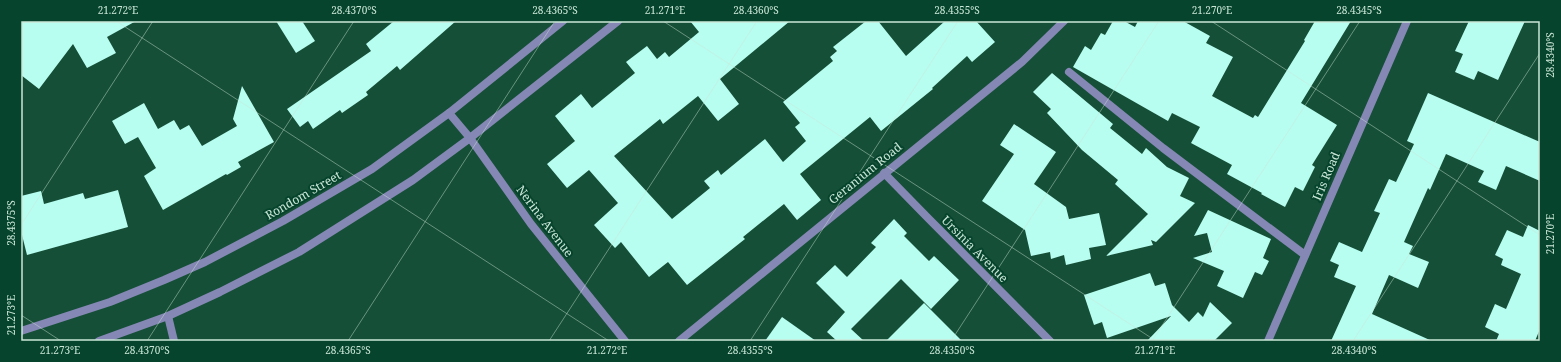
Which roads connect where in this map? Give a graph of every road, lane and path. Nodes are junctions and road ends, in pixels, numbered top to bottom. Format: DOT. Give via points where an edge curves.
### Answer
graph roads {
  1 [pos="563,21"];
  2 [pos="618,21"];
  3 [pos="1064,21"];
  4 [pos="1407,21"];
  5 [pos="1068,72"];
  6 [pos="449,113"];
  7 [pos="470,138"];
  8 [pos="884,173"];
  9 [pos="1305,255"];
  10 [pos="168,316"];
  11 [pos="21,331"];
  12 [pos="98,341"];
  13 [pos="174,341"];
  14 [pos="625,341"];
  15 [pos="679,341"];
  16 [pos="1050,341"];
  17 [pos="1268,341"];
  1 -- 6 [label="street, Rondom Street"];
  2 -- 7 [label="street"];
  3 -- 8 [label="street, Geranium Road" via="1022,62"];
  4 -- 9 [label="street, Iris Road"];
  5 -- 9 [label="street" via="1163,148"];
  6 -- 7 [label="street, Nerina Avenue"];
  6 -- 11 [label="street, Rondom Street" via="372,169 206,262 110,302"];
  7 -- 10 [label="street" via="413,180 299,252"];
  7 -- 14 [label="street, Nerina Avenue" via="531,224"];
  8 -- 15 [label="street, Geranium Road"];
  8 -- 16 [label="street, Ursinia Avenue"];
  9 -- 17 [label="street, Iris Road"];
  10 -- 12 [label="street"];
  10 -- 13 [label="street"];
}
